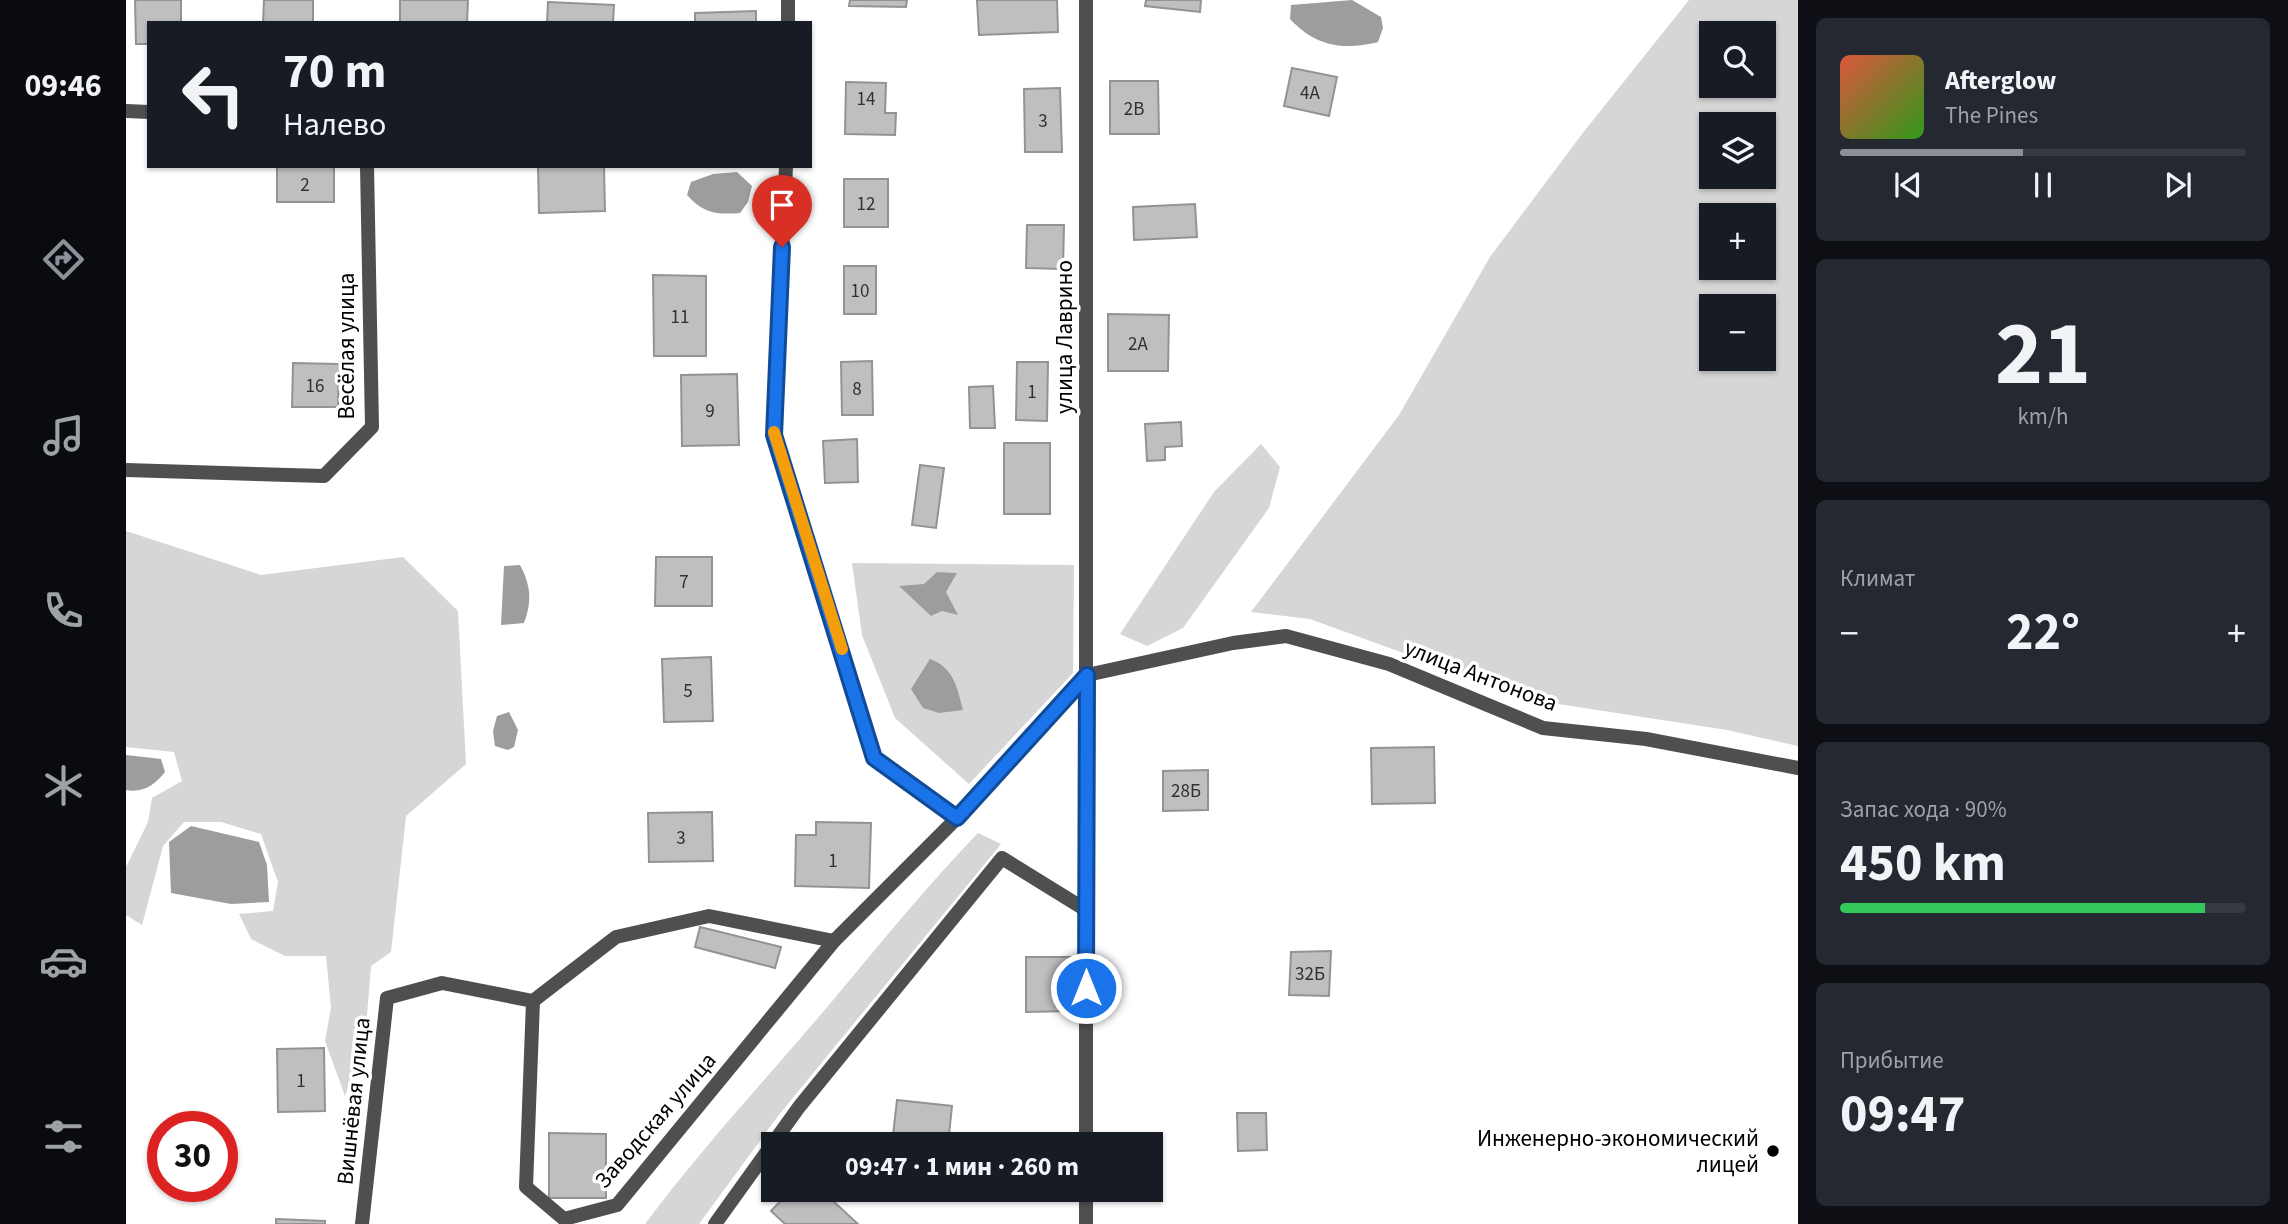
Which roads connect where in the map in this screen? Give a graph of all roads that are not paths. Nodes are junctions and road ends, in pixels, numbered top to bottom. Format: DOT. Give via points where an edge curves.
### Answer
graph roads {
  1 [pos="788,0"];
  2 [pos="1086,0"];
  3 [pos="788,21"];
  4 [pos="126,111"];
  5 [pos="147,111"];
  6 [pos="367,168"];
  7 [pos="786,168"];
  8 [pos="126,470"];
  9 [pos="1087,675"];
  10 [pos="1798,768"];
  11 [pos="957,818"];
  12 [pos="1086,910"];
  13 [pos="834,941"];
  14 [pos="533,1001"];
  15 [pos="1086,1132"];
  16 [pos="1086,1202"];
  17 [pos="362,1224"];
  18 [pos="715,1224"];
  19 [pos="1086,1224"];
  1 -- 3 [label="street"];
  2 -- 9 [label="street, улица Лаврино"];
  4 -- 5 [label="street"];
  6 -- 8 [label="street, Весёлая улица" via="372,427 324,477"];
  7 -- 11 [label="street" via="774,435 874,758"];
  9 -- 10 [label="street, улица Антонова" via="1286,636 1389,664 1543,728 1646,739"];
  9 -- 11 [label="street"];
  9 -- 12 [label="street, улица Лаврино"];
  11 -- 13 [label="street"];
  12 -- 15 [label="street, улица Лаврино"];
  12 -- 18 [label="street" via="1002,858 799,1107"];
  13 -- 14 [label="street" via="709,916 616,937"];
  13 -- 14 [label="street, Заводская улица" via="617,1205 564,1219 526,1187"];
  14 -- 17 [label="street, Вишнёвая улица" via="442,983 387,998"];
  16 -- 19 [label="street"];
}
